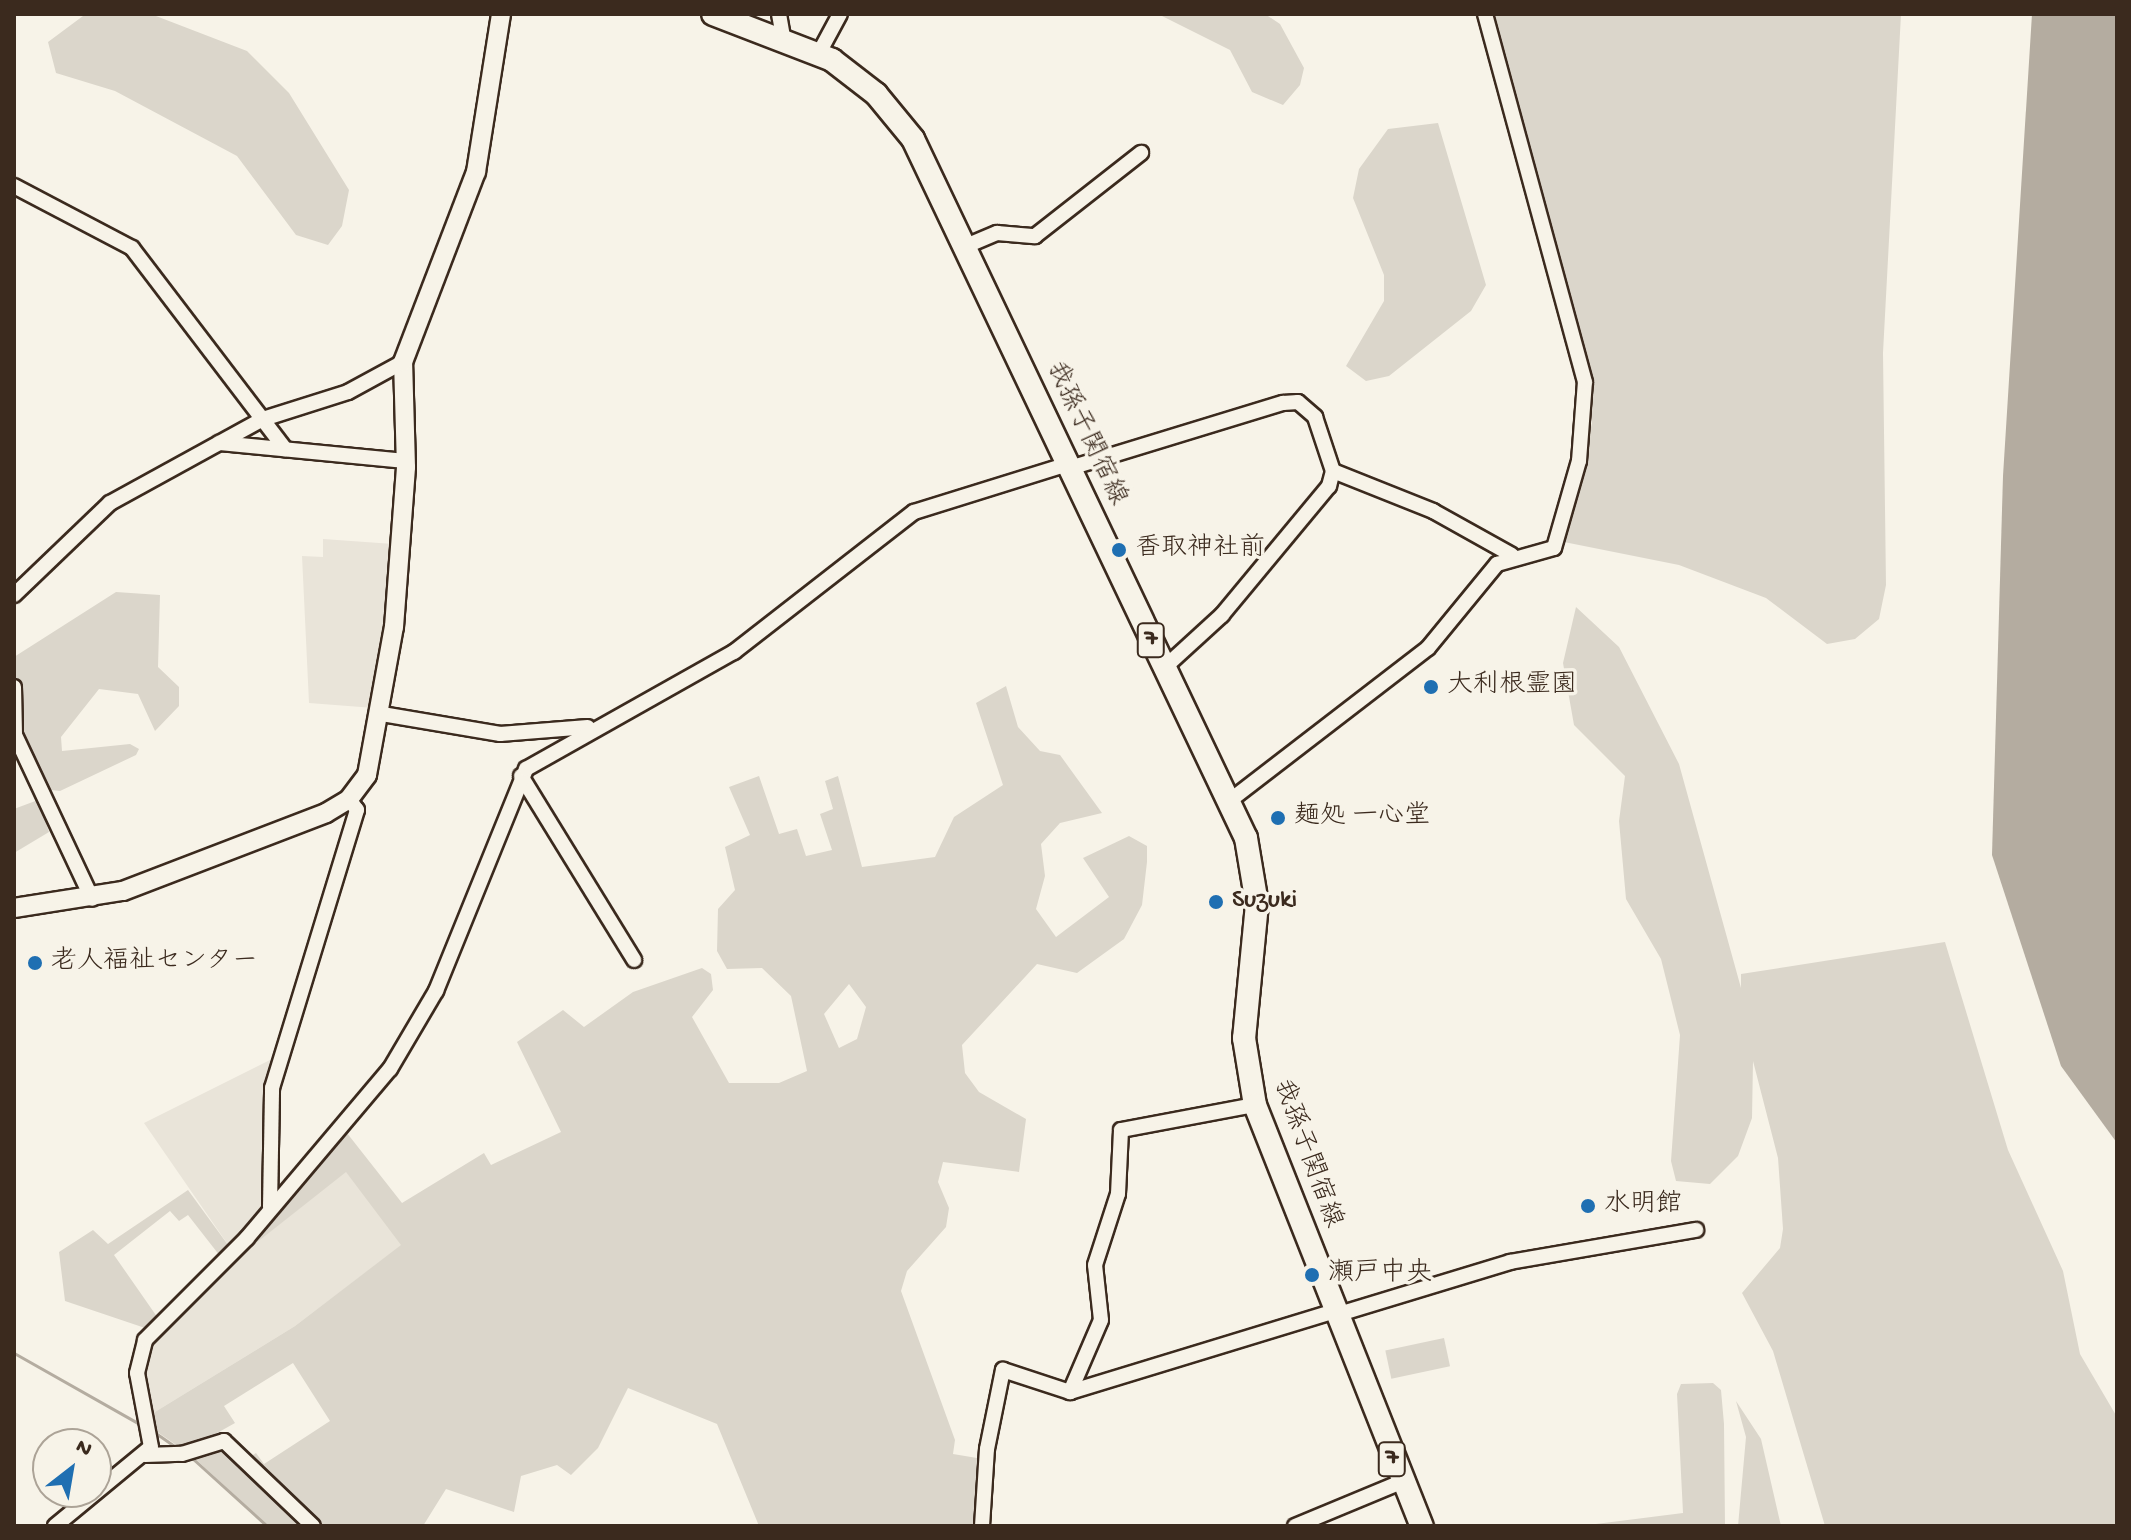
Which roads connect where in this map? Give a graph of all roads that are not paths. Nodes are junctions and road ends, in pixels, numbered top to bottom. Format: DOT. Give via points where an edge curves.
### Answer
graph roads {
  1 [pos="501,14"];
  2 [pos="713,14"];
  3 [pos="779,14"];
  4 [pos="840,14"];
  5 [pos="1485,14"];
  6 [pos="783,36"];
  7 [pos="819,53"];
  8 [pos="1141,153"];
  9 [pos="14,186"];
  10 [pos="966,246"];
  11 [pos="403,362"];
  12 [pos="263,419"];
  13 [pos="219,443"];
  14 [pos="285,449"];
  15 [pos="406,461"];
  16 [pos="1069,466"];
  17 [pos="1333,471"];
  18 [pos="1512,555"];
  19 [pos="14,595"];
  20 [pos="1164,668"];
  21 [pos="14,687"];
  22 [pos="382,714"];
  23 [pos="593,727"];
  24 [pos="14,736"];
  25 [pos="521,776"];
  26 [pos="349,799"];
  27 [pos="1228,802"];
  28 [pos="92,899"];
  29 [pos="14,908"];
  30 [pos="634,960"];
  31 [pos="1255,1105"];
  32 [pos="270,1207"];
  33 [pos="1696,1230"];
  34 [pos="1336,1313"];
  35 [pos="1070,1392"];
  36 [pos="145,1455"];
  37 [pos="1401,1482"];
  38 [pos="55,1526"];
  39 [pos="313,1526"];
  40 [pos="982,1526"];
  41 [pos="1295,1526"];
  42 [pos="1422,1526"];
  1 -- 11 [label="street" via="476,172"];
  2 -- 6 [label="main road, 我孫子関宿線 / 7"];
  3 -- 6 [label="street"];
  4 -- 7 [label="street"];
  5 -- 18 [label="street" via="1588,403 1554,548"];
  6 -- 7 [label="main road, 我孫子関宿線 / 7"];
  7 -- 10 [label="main road, 我孫子関宿線 / 7" via="865,84 904,128"];
  8 -- 10 [label="street" via="1035,236 997,233"];
  9 -- 12 [label="street" via="122,238"];
  10 -- 16 [label="main road, 我孫子関宿線 / 7"];
  11 -- 12 [label="street" via="348,392"];
  11 -- 15 [label="street"];
  12 -- 13 [label="street"];
  12 -- 14 [label="street"];
  13 -- 14 [label="street"];
  13 -- 19 [label="street" via="110,503"];
  14 -- 15 [label="street"];
  15 -- 22 [label="street"];
  16 -- 17 [label="street" via="1298,402 1315,417"];
  16 -- 20 [label="main road, 我孫子関宿線 / 7"];
  16 -- 23 [label="street" via="914,512 734,652"];
  17 -- 18 [label="street" via="1433,511"];
  17 -- 20 [label="street" via="1280,548"];
  18 -- 27 [label="street" via="1428,648"];
  20 -- 27 [label="main road, 我孫子関宿線 / 7"];
  21 -- 24 [label="street"];
  22 -- 23 [label="street" via="500,734"];
  22 -- 26 [label="street" via="371,763"];
  23 -- 25 [label="street"];
  24 -- 28 [label="street"];
  25 -- 30 [label="street"];
  25 -- 32 [label="street" via="416,1026 390,1069"];
  26 -- 28 [label="street"];
  26 -- 32 [label="street" via="357,810 272,1088"];
  27 -- 31 [label="main road, 我孫子関宿線 / 7" via="1256,883 1244,1038"];
  28 -- 29 [label="street"];
  31 -- 34 [label="main road, 我孫子関宿線 / 7"];
  31 -- 35 [label="street" via="1121,1130 1118,1194 1095,1265 1101,1320"];
  32 -- 36 [label="street" via="145,1340 137,1373 151,1431"];
  33 -- 34 [label="street" via="1510,1262"];
  34 -- 35 [label="street"];
  34 -- 37 [label="main road, 我孫子関宿線 / 7"];
  35 -- 40 [label="street" via="1003,1370 987,1449"];
  36 -- 38 [label="street"];
  36 -- 39 [label="street" via="182,1454 224,1441"];
  37 -- 41 [label="street"];
  37 -- 42 [label="main road, 我孫子関宿線 / 7"];
}
